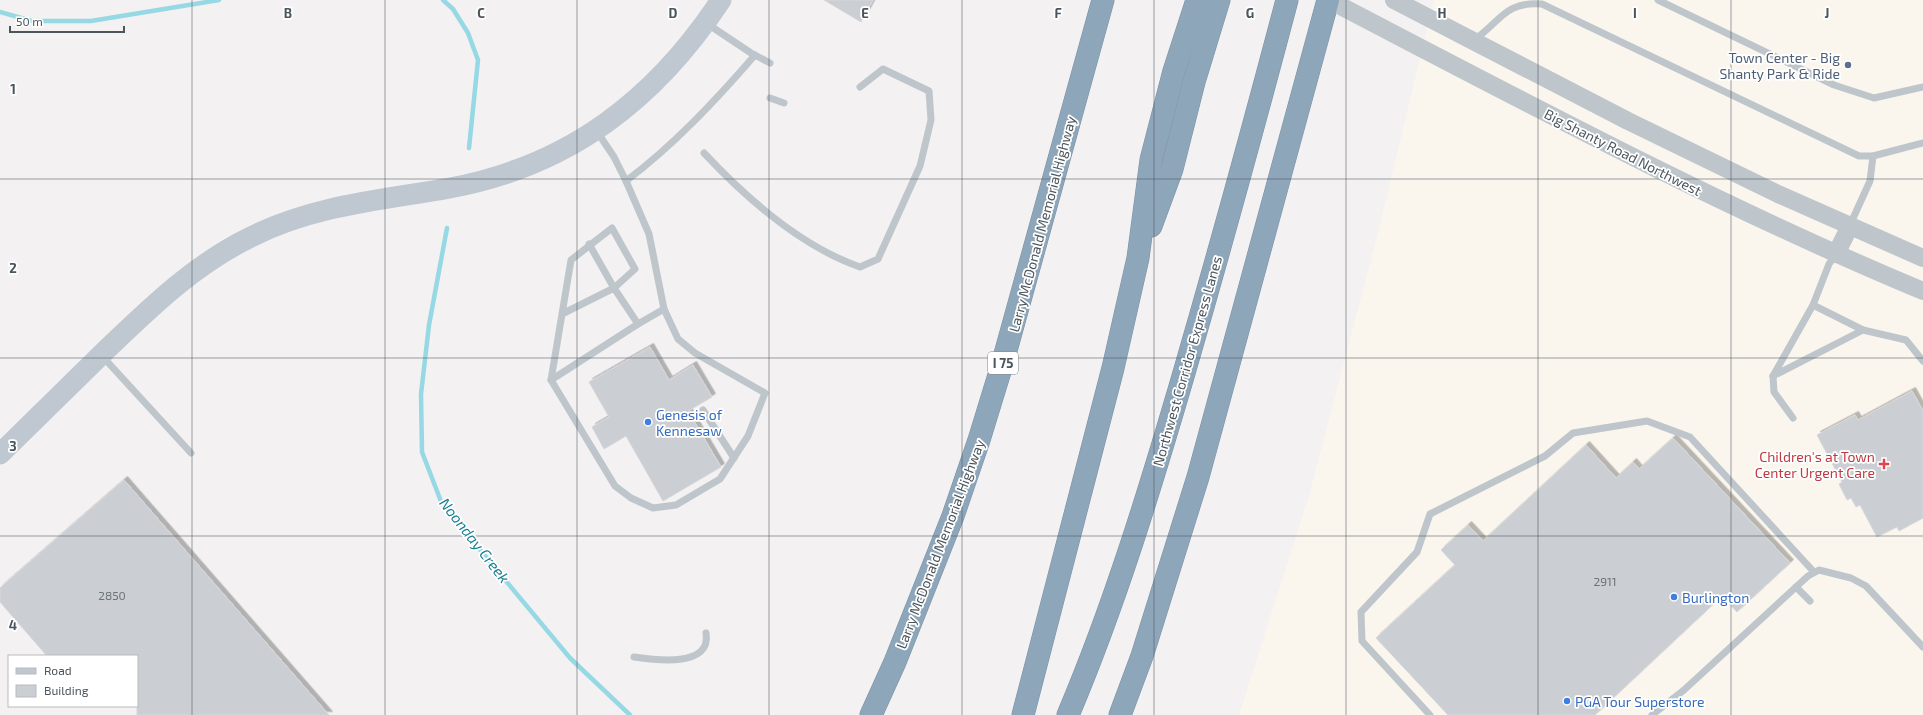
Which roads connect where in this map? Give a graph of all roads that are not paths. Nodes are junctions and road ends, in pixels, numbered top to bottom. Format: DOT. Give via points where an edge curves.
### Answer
graph roads {
  1 [pos="721,0"];
  2 [pos="1103,0"];
  3 [pos="1198,0"];
  4 [pos="1219,0"];
  5 [pos="1287,0"];
  6 [pos="1328,0"];
  7 [pos="1394,0"];
  8 [pos="1658,0"];
  9 [pos="706,23"];
  10 [pos="1473,41"];
  11 [pos="755,55"];
  12 [pos="770,62"];
  13 [pos="860,87"];
  14 [pos="1923,87"];
  15 [pos="770,98"];
  16 [pos="784,103"];
  17 [pos="596,130"];
  18 [pos="1923,142"];
  19 [pos="704,153"];
  20 [pos="1873,156"];
  21 [pos="626,181"];
  22 [pos="1850,226"];
  23 [pos="589,244"];
  24 [pos="1836,254"];
  25 [pos="1138,258"];
  26 [pos="1923,258"];
  27 [pos="614,288"];
  28 [pos="1923,291"];
  29 [pos="1813,305"];
  30 [pos="664,309"];
  31 [pos="562,314"];
  32 [pos="638,324"];
  33 [pos="1863,330"];
  34 [pos="101,355"];
  35 [pos="1923,361"];
  36 [pos="1773,376"];
  37 [pos="551,380"];
  38 [pos="703,410"];
  39 [pos="1793,418"];
  40 [pos="191,453"];
  41 [pos="0,454"];
  42 [pos="734,458"];
  43 [pos="1814,572"];
  44 [pos="1796,587"];
  45 [pos="1810,601"];
  46 [pos="706,633"];
  47 [pos="1923,647"];
  48 [pos="634,657"];
  49 [pos="871,715"];
  50 [pos="1022,715"];
  51 [pos="1068,715"];
  52 [pos="1120,715"];
  53 [pos="1430,715"];
  54 [pos="1652,715"];
  1 -- 9 [label="main road"];
  2 -- 49 [label="highway, Larry McDonald Memorial Highway / I 75" via="979,440 953,516"];
  3 -- 25 [label="highway" via="1174,71 1150,160"];
  4 -- 25 [label="highway" via="1194,82 1172,169"];
  5 -- 51 [label="highway, Northwest Corridor Express Lanes" via="1218,256 1156,466 1122,572"];
  6 -- 24 [label="street, Big Shanty Road Northwest" via="1639,161"];
  6 -- 52 [label="highway" via="1198,477 1142,656"];
  7 -- 10 [label="street"];
  8 -- 14 [label="lane" via="1834,85 1874,98"];
  9 -- 11 [label="lane"];
  9 -- 17 [label="main road" via="656,82"];
  10 -- 20 [label="lane" via="1515,6 1528,3 1542,4 1859,156"];
  10 -- 22 [label="street" via="1628,121"];
  11 -- 12 [label="lane"];
  11 -- 21 [label="lane" via="651,162"];
  13 -- 19 [label="lane" via="883,69 929,91 931,120 920,166 878,259 860,267 841,260 778,222 732,183"];
  15 -- 16 [label="lane"];
  17 -- 21 [label="lane" via="614,156"];
  17 -- 34 [label="main road" via="509,173 448,188 334,207 254,235 186,277"];
  18 -- 20 [label="lane"];
  20 -- 22 [label="lane" via="1870,181"];
  21 -- 30 [label="lane" via="649,234"];
  22 -- 24 [label="street"];
  22 -- 26 [label="street"];
  23 -- 27 [label="lane"];
  23 -- 27 [label="lane" via="612,228 635,269"];
  23 -- 31 [label="lane" via="571,260"];
  24 -- 28 [label="street, Big Shanty Road Northwest"];
  24 -- 29 [label="lane" via="1829,264"];
  25 -- 50 [label="highway" via="1113,368"];
  27 -- 31 [label="lane"];
  27 -- 32 [label="lane"];
  29 -- 33 [label="lane"];
  29 -- 36 [label="lane"];
  30 -- 32 [label="lane"];
  30 -- 42 [label="lane" via="678,339 695,352 766,393 748,436"];
  31 -- 37 [label="lane"];
  32 -- 37 [label="lane"];
  33 -- 35 [label="lane" via="1906,340"];
  33 -- 36 [label="lane"];
  34 -- 40 [label="lane"];
  34 -- 41 [label="main road"];
  36 -- 39 [label="lane" via="1774,392"];
  37 -- 42 [label="lane" via="615,486 653,508 676,505 720,479"];
  38 -- 42 [label="lane"];
  43 -- 44 [label="lane"];
  43 -- 47 [label="lane" via="1828,571 1866,586"];
  43 -- 53 [label="lane" via="1690,437 1647,421 1574,433 1545,456 1430,514 1417,552 1361,612 1362,642"];
  44 -- 45 [label="lane"];
  44 -- 54 [label="lane" via="1684,690"];
  46 -- 48 [label="lane" via="708,641 705,648 691,658 654,660"];
}
